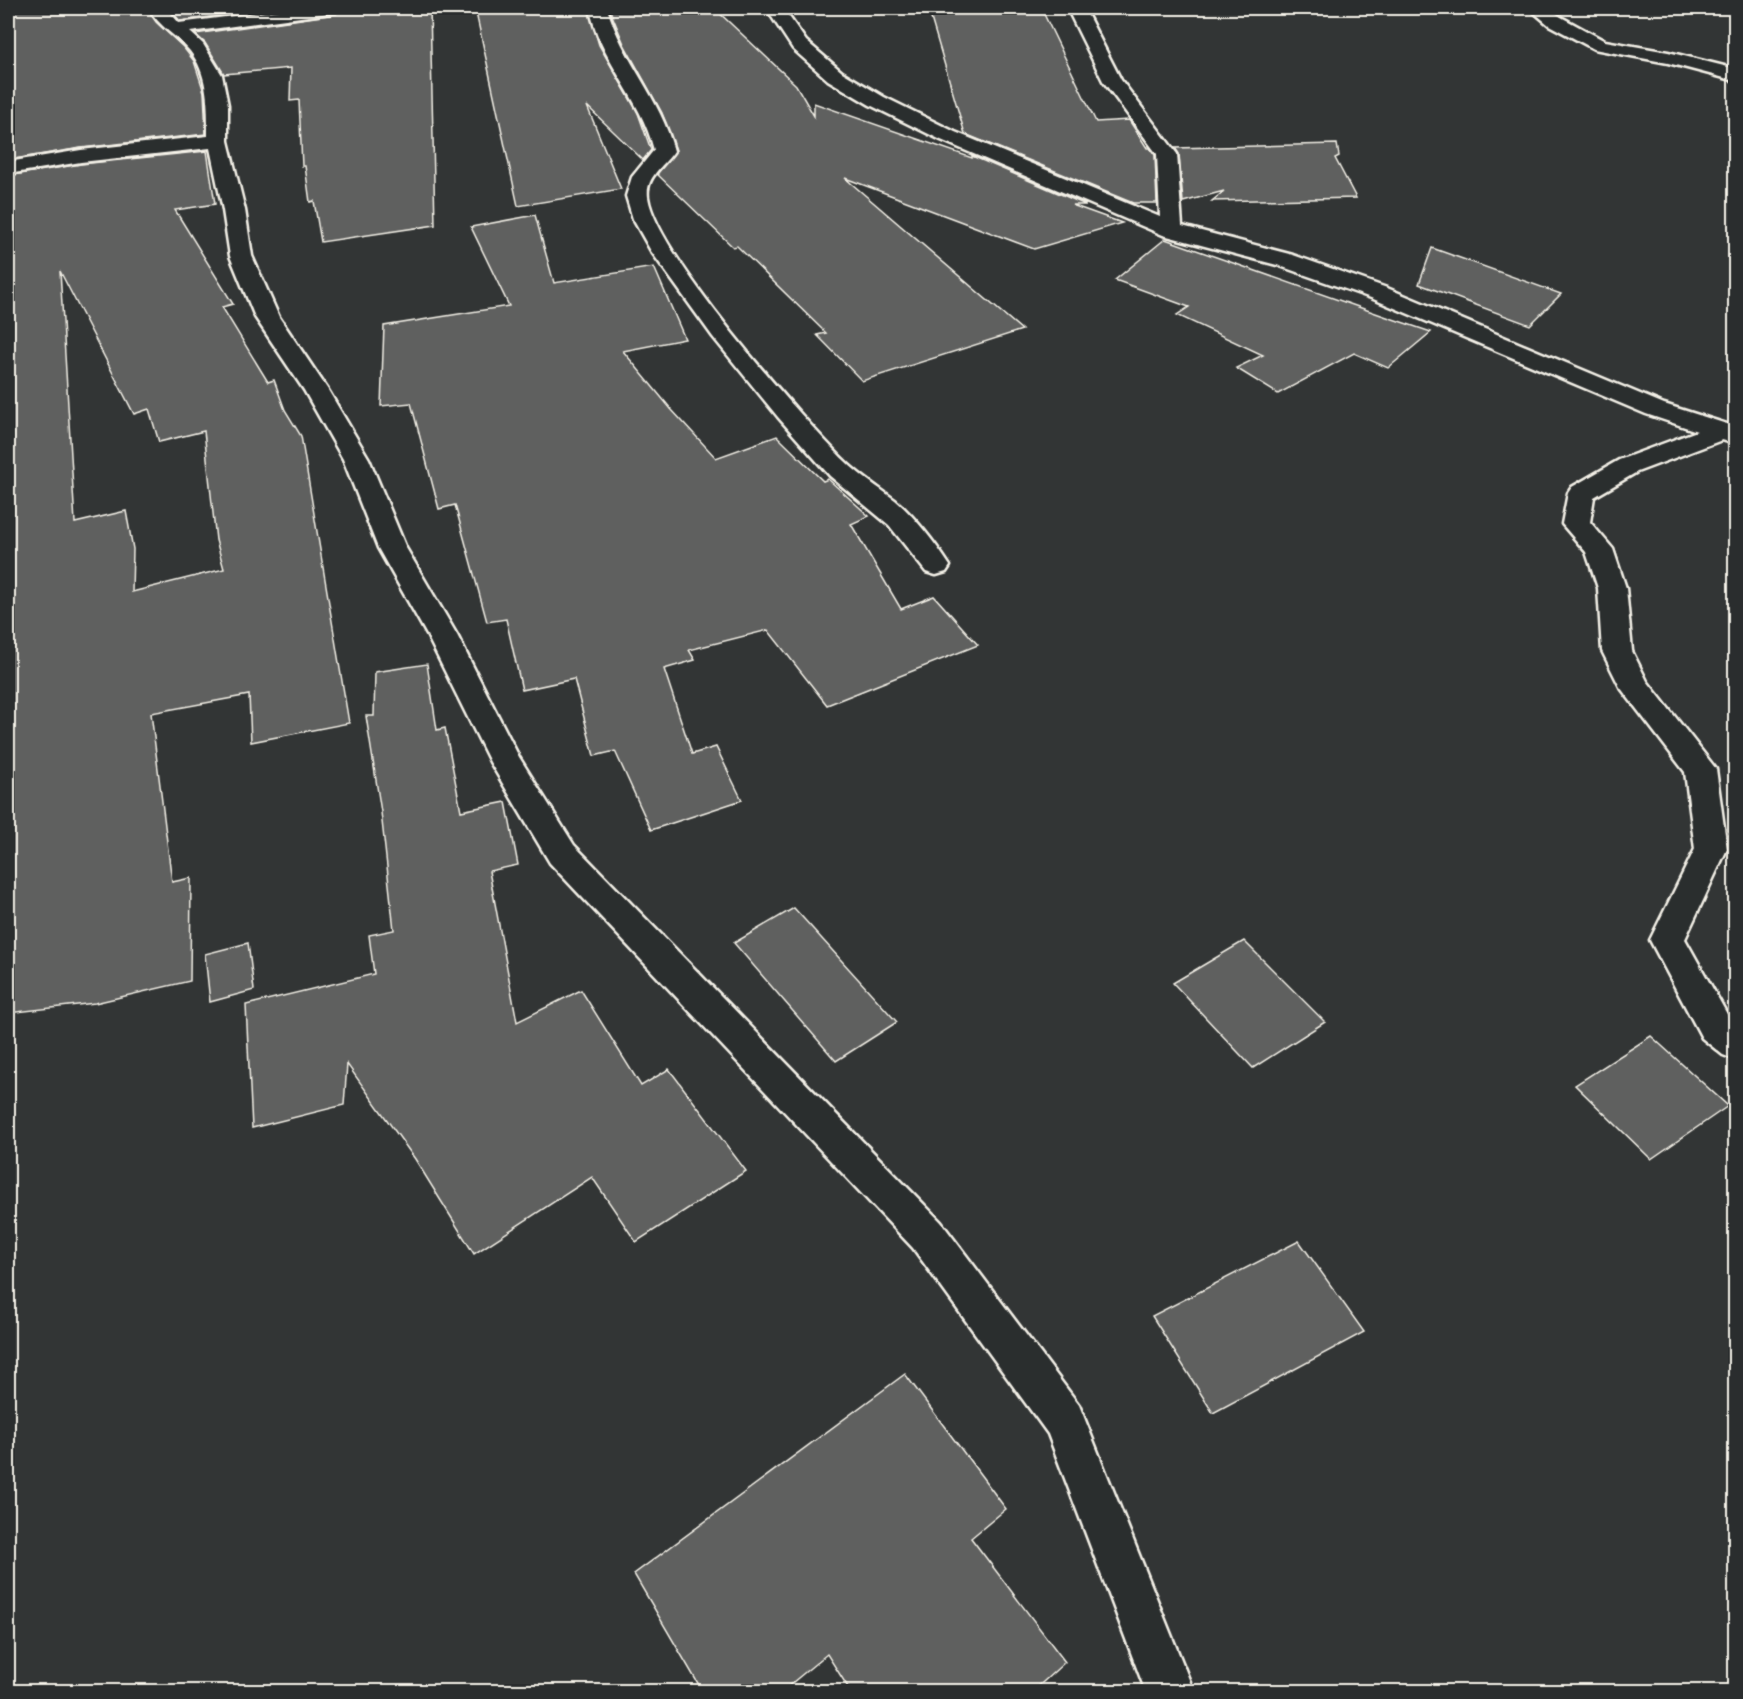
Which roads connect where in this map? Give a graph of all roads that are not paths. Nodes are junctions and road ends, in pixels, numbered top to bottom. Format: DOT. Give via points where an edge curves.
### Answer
graph roads {
  1 [pos="157,8"];
  2 [pos="330,8"];
  3 [pos="598,8"];
  4 [pos="775,8"];
  5 [pos="1076,8"];
  6 [pos="1538,8"];
  7 [pos="175,29"];
  8 [pos="1736,75"];
  9 [pos="218,141"];
  10 [pos="8,168"];
  11 [pos="1171,230"];
  12 [pos="1728,433"];
  13 [pos="936,566"];
  14 [pos="1736,1044"];
  15 [pos="1170,1692"];
  1 -- 7 [label="street"];
  2 -- 7 [label="street"];
  3 -- 13 [label="street" via="612,49 662,135 664,151 641,176 637,197 657,244 735,350 834,465 894,513"];
  4 -- 11 [label="street" via="799,45 835,76 877,101 948,136"];
  5 -- 11 [label="street" via="1112,81 1167,154"];
  6 -- 8 [label="street" via="1600,45"];
  7 -- 9 [label="street" via="197,48 213,75"];
  9 -- 10 [label="street"];
  9 -- 15 [label="street" via="241,256 267,317 356,459 392,548 442,635 506,762 562,854 927,1235 1064,1420"];
  11 -- 12 [label="street" via="1285,260 1379,293 1655,409"];
  12 -- 14 [label="street" via="1628,466 1581,494 1576,524 1599,549 1612,588 1617,651 1635,687 1700,769 1711,849 1667,940 1715,1027"];
}
